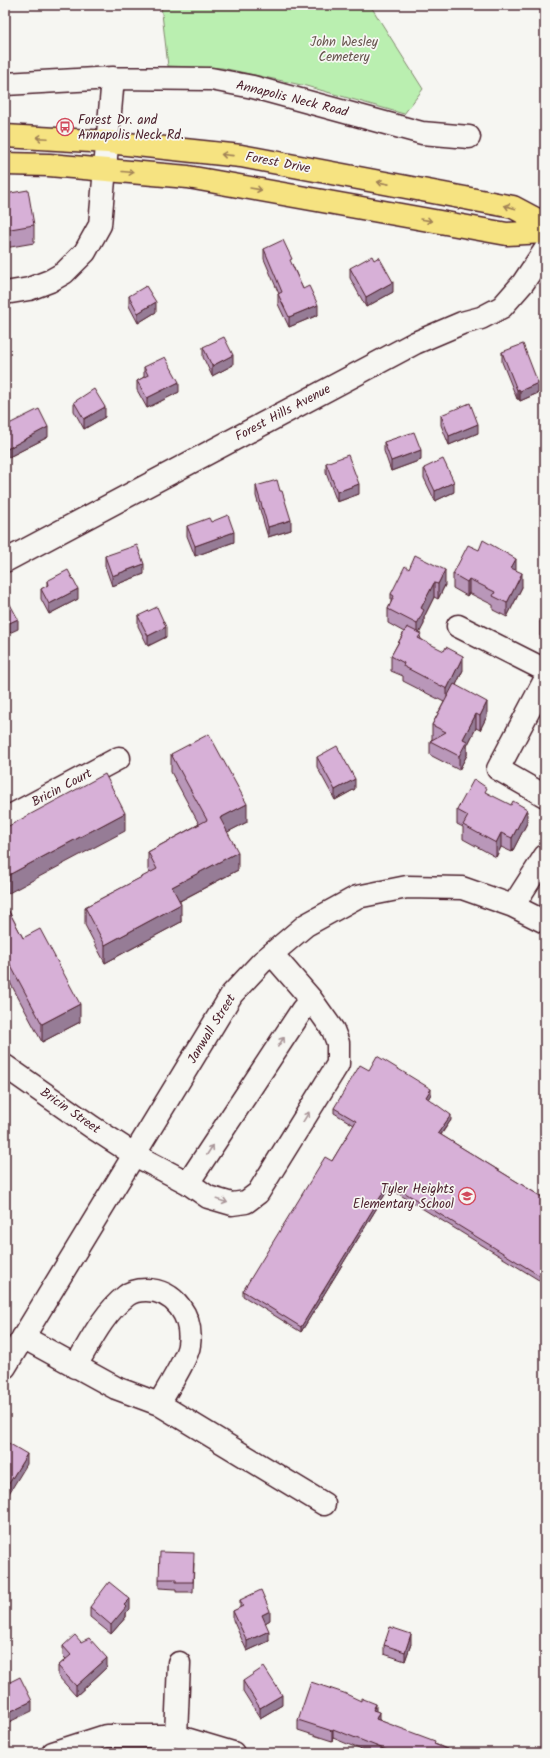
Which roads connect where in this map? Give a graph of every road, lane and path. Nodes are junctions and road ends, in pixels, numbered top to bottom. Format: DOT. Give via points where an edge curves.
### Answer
graph roads {
  1 [pos="113,78"];
  2 [pos="5,84"];
  3 [pos="5,136"];
  4 [pos="469,138"];
  5 [pos="108,142"];
  6 [pos="5,164"];
  7 [pos="105,170"];
  8 [pos="545,224"];
  9 [pos="545,232"];
  10 [pos="545,250"];
  11 [pos="5,293"];
  12 [pos="5,561"];
  13 [pos="458,626"];
  14 [pos="545,670"];
  15 [pos="545,680"];
  16 [pos="119,758"];
  17 [pos="545,796"];
  18 [pos="5,819"];
  19 [pos="545,856"];
  20 [pos="513,906"];
  21 [pos="545,922"];
  22 [pos="272,954"];
  23 [pos="311,999"];
  24 [pos="5,1066"];
  25 [pos="135,1155"];
  26 [pos="188,1183"];
  27 [pos="23,1337"];
  28 [pos="5,1367"];
  29 [pos="76,1367"];
  30 [pos="159,1404"];
  31 [pos="324,1504"];
  32 [pos="179,1663"];
  33 [pos="176,1736"];
  34 [pos="53,1753"];
  35 [pos="232,1753"];
  1 -- 2 [label="street, Annapolis Neck Road"];
  1 -- 4 [label="street, Annapolis Neck Road" via="211,79 253,87 422,133"];
  1 -- 5 [label="street"];
  5 -- 3 [label="main road, Forest Drive, one-way"];
  5 -- 7 [label="street"];
  8 -- 5 [label="main road, Forest Drive, one-way" via="513,207 241,156"];
  6 -- 7 [label="main road"];
  7 -- 9 [label="main road, one-way" via="188,177 507,234"];
  7 -- 11 [label="street" via="100,225 85,252 64,273 29,289"];
  10 -- 12 [label="street, Forest Hills Avenue" via="523,283 502,307 481,318 462,323 415,343"];
  13 -- 14 [label="street"];
  15 -- 17 [label="street" via="498,769"];
  16 -- 18 [label="street, Bricin Court"];
  19 -- 20 [label="street"];
  20 -- 21 [label="street, Janwall Street"];
  20 -- 22 [label="street, Janwall Street" via="462,888 407,887 357,897 306,926"];
  22 -- 23 [label="street, Bricin Street"];
  22 -- 25 [label="street, Janwall Street" via="232,994"];
  26 -- 23 [label="street, one-way"];
  26 -- 23 [label="street, Bricin Street, one-way" via="208,1197 232,1204 246,1202 258,1193 338,1064 338,1043 333,1030"];
  24 -- 25 [label="street, Bricin Street"];
  25 -- 26 [label="street, Bricin Street"];
  25 -- 27 [label="street, Janwall Street"];
  27 -- 28 [label="street, Janwall Street"];
  27 -- 29 [label="street"];
  29 -- 30 [label="street" via="116,1388"];
  29 -- 30 [label="street" via="99,1325 127,1295 139,1290 164,1293 180,1305 188,1326 189,1345"];
  30 -- 31 [label="street"];
  32 -- 33 [label="street"];
  33 -- 34 [label="street" via="106,1736"];
  33 -- 35 [label="street"];
}
